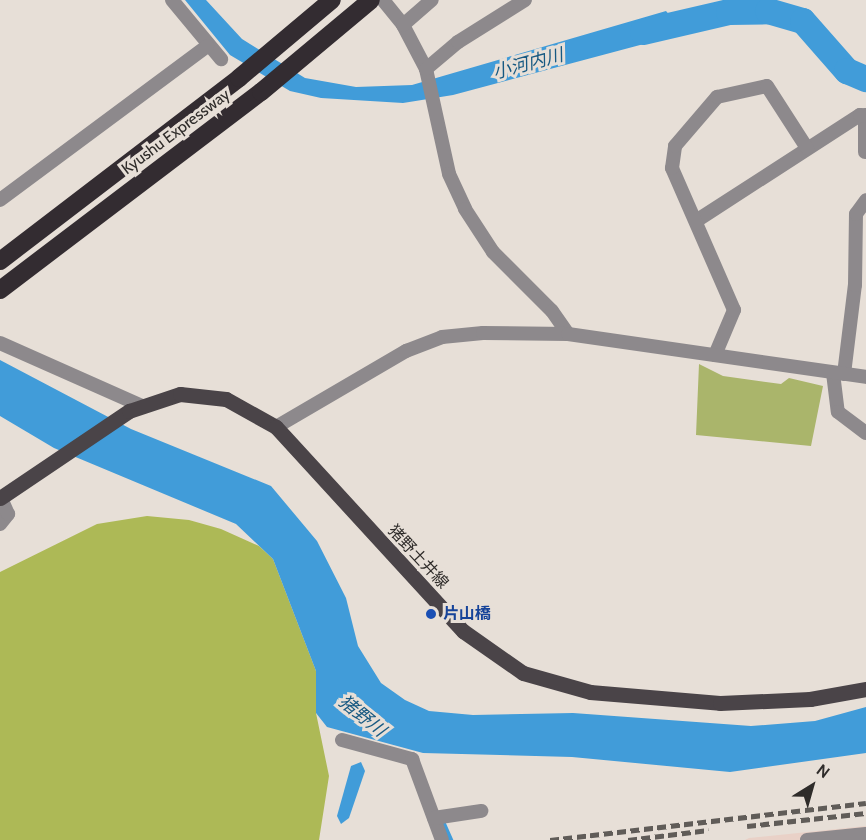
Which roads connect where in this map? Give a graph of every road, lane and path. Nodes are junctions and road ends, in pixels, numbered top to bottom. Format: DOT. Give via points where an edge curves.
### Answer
graph roads {
  1 [pos="172,0"];
  2 [pos="332,0"];
  3 [pos="371,0"];
  4 [pos="383,0"];
  5 [pos="432,0"];
  6 [pos="525,0"];
  7 [pos="403,25"];
  8 [pos="207,46"];
  9 [pos="221,59"];
  10 [pos="426,69"];
  11 [pos="865,116"];
  12 [pos="807,148"];
  13 [pos="865,152"];
  14 [pos="0,200"];
  15 [pos="866,200"];
  16 [pos="696,221"];
  17 [pos="0,261"];
  18 [pos="0,290"];
  19 [pos="568,334"];
  20 [pos="0,343"];
  21 [pos="715,356"];
  22 [pos="839,374"];
  23 [pos="866,377"];
  24 [pos="135,409"];
  25 [pos="276,427"];
  26 [pos="866,433"];
  27 [pos="0,498"];
  28 [pos="0,524"];
  29 [pos="866,689"];
  30 [pos="342,740"];
  31 [pos="481,811"];
  32 [pos="434,818"];
  33 [pos="866,834"];
  34 [pos="442,840"];
  35 [pos="807,840"];
  1 -- 8 [label="street"];
  2 -- 17 [label="highway, Kyushu Expressway" via="239,78"];
  3 -- 18 [label="highway, Kyushu Expressway" via="261,92"];
  4 -- 7 [label="street"];
  5 -- 7 [label="street"];
  6 -- 10 [label="street" via="458,42"];
  7 -- 10 [label="street"];
  8 -- 9 [label="street"];
  8 -- 14 [label="street"];
  10 -- 19 [label="street" via="449,174 465,209 493,252 552,310"];
  11 -- 12 [label="street"];
  11 -- 13 [label="street"];
  12 -- 16 [label="street"];
  12 -- 16 [label="street" via="767,86 717,97 675,146 672,168"];
  15 -- 22 [label="street" via="856,214 855,285"];
  16 -- 21 [label="street" via="734,310"];
  19 -- 21 [label="street"];
  19 -- 25 [label="street" via="442,337 406,351"];
  20 -- 24 [label="street"];
  21 -- 22 [label="street"];
  22 -- 23 [label="street"];
  22 -- 26 [label="street" via="838,412"];
  24 -- 25 [label="main road, 猪野土井線" via="180,394 202,395 226,399"];
  24 -- 27 [label="main road, 猪野土井線"];
  25 -- 29 [label="main road, 猪野土井線" via="463,631 523,673 590,692 720,703 810,699"];
  27 -- 28 [label="street" via="8,514"];
  30 -- 32 [label="street" via="412,759"];
  31 -- 32 [label="street"];
  32 -- 34 [label="street"];
  33 -- 35 [label="street"];
}
